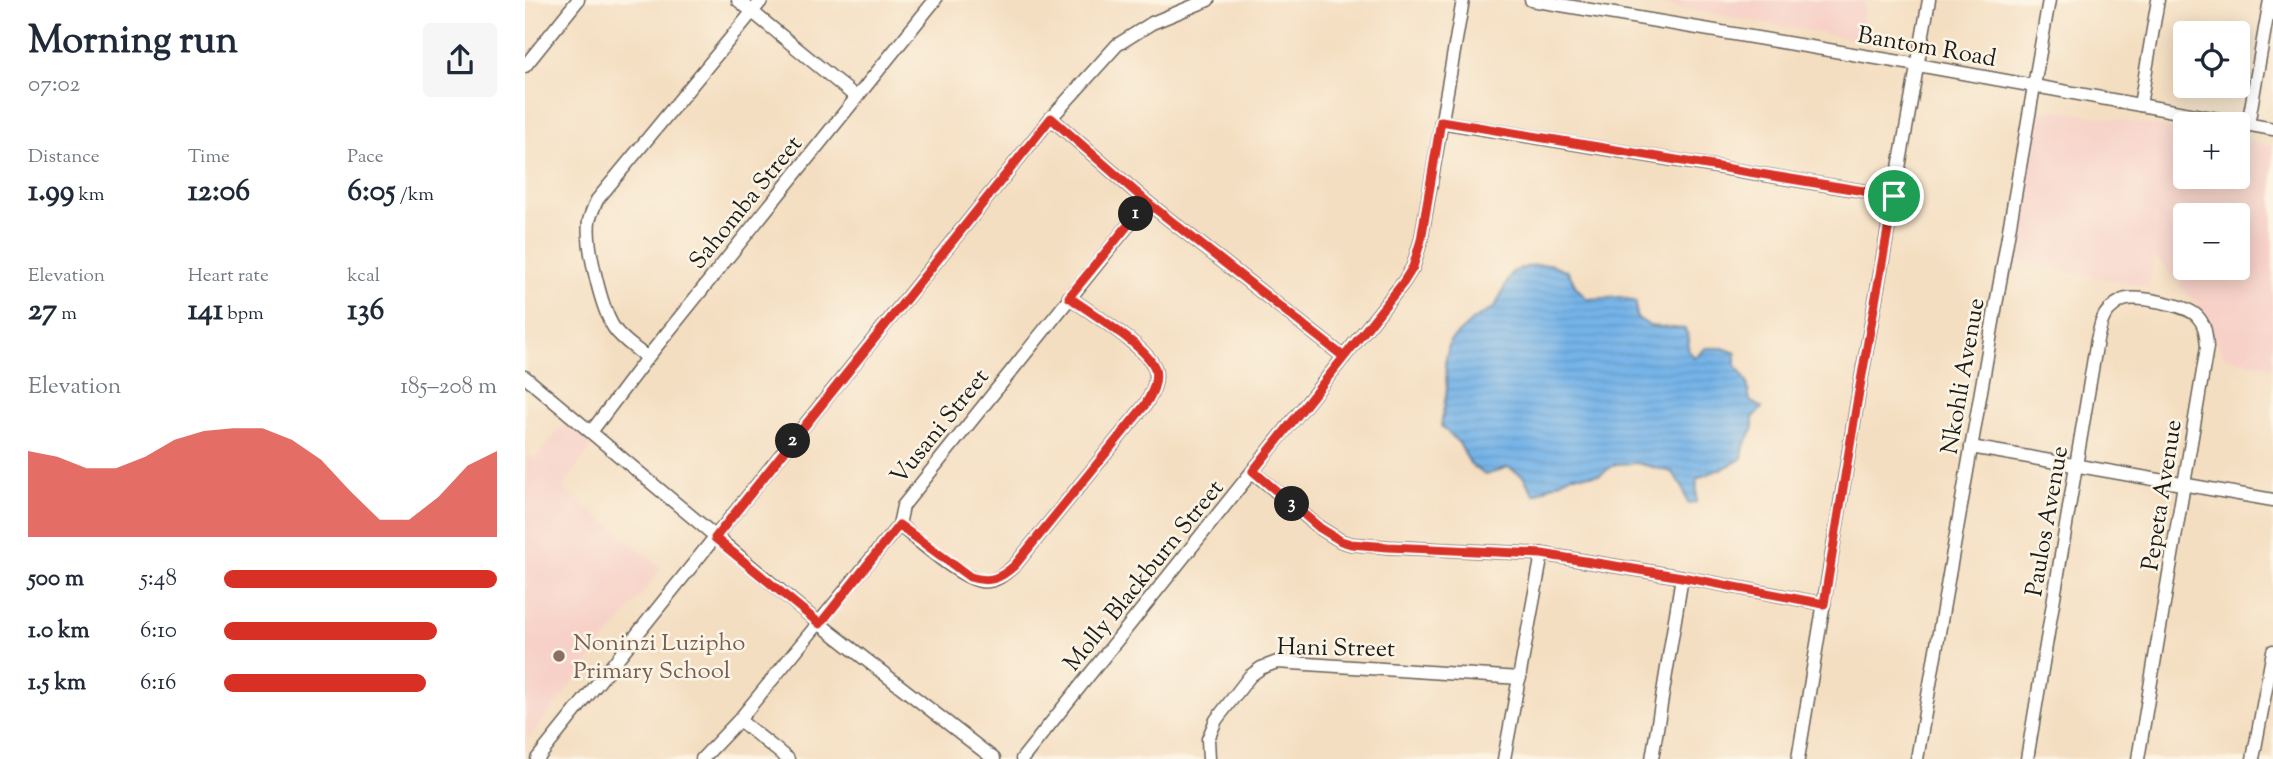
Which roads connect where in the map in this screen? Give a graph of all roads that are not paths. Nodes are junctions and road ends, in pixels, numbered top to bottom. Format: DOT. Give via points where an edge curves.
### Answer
graph roads {
  1 [pos="578,0"];
  2 [pos="738,0"];
  3 [pos="762,0"];
  4 [pos="935,0"];
  5 [pos="1208,0"];
  6 [pos="1463,0"];
  7 [pos="1531,0"];
  8 [pos="1929,0"];
  9 [pos="2049,0"];
  10 [pos="2158,0"];
  11 [pos="2270,0"];
  12 [pos="753,12"];
  13 [pos="1918,65"];
  14 [pos="525,66"];
  15 [pos="2034,87"];
  16 [pos="856,97"];
  17 [pos="2140,105"];
  18 [pos="2178,112"];
  19 [pos="2250,114"];
  20 [pos="1051,118"];
  21 [pos="1441,121"];
  22 [pos="2250,125"];
  23 [pos="2273,129"];
  24 [pos="1894,196"];
  25 [pos="1147,202"];
  26 [pos="1069,297"];
  27 [pos="2123,300"];
  28 [pos="1344,357"];
  29 [pos="647,358"];
  30 [pos="525,377"];
  31 [pos="591,432"];
  32 [pos="1971,447"];
  33 [pos="2077,464"];
  34 [pos="1253,471"];
  35 [pos="2184,483"];
  36 [pos="2273,500"];
  37 [pos="899,525"];
  38 [pos="715,538"];
  39 [pos="1542,554"];
  40 [pos="1682,577"];
  41 [pos="1824,604"];
  42 [pos="820,624"];
  43 [pos="2273,651"];
  44 [pos="1520,678"];
  45 [pos="739,720"];
  46 [pos="537,759"];
  47 [pos="702,759"];
  48 [pos="788,759"];
  49 [pos="993,759"];
  50 [pos="1022,759"];
  51 [pos="1209,759"];
  52 [pos="1504,759"];
  53 [pos="1652,759"];
  54 [pos="1798,759"];
  55 [pos="1917,759"];
  56 [pos="2027,759"];
  57 [pos="2138,759"];
  58 [pos="2253,759"];
  1 -- 14 [label="street"];
  2 -- 12 [label="street"];
  3 -- 12 [label="street"];
  4 -- 16 [label="street, Sahomba Street"];
  5 -- 20 [label="street" via="1152,23 1117,44"];
  6 -- 21 [label="street, Molly Blackburn Street"];
  7 -- 13 [label="street, Bantom Road"];
  8 -- 13 [label="street"];
  9 -- 15 [label="street, Nkohli Avenue"];
  10 -- 17 [label="street"];
  11 -- 19 [label="street"];
  12 -- 16 [label="street"];
  12 -- 29 [label="street" via="591,212 590,241 603,303 620,335"];
  13 -- 15 [label="street, Bantom Road"];
  13 -- 24 [label="street"];
  15 -- 17 [label="street, Bantom Road"];
  15 -- 32 [label="street, Nkohli Avenue"];
  16 -- 29 [label="street, Sahomba Street"];
  17 -- 18 [label="street, Bantom Road"];
  20 -- 25 [label="street"];
  20 -- 38 [label="street"];
  21 -- 24 [label="street"];
  21 -- 28 [label="street, Molly Blackburn Street" via="1413,267"];
  22 -- 23 [label="street, Bantom Road"];
  24 -- 41 [label="street"];
  25 -- 26 [label="street, Vusani Street"];
  25 -- 28 [label="street"];
  26 -- 37 [label="street, Vusani Street" via="907,499"];
  26 -- 37 [label="street, Vusani Street" via="1152,362 1155,381 1145,405 1005,575 982,581 970,577"];
  27 -- 33 [label="street, Paulos Avenue" via="2102,320"];
  27 -- 35 [label="street, Pepeta Avenue" via="2179,305 2197,315 2205,328 2207,347"];
  28 -- 34 [label="street, Molly Blackburn Street"];
  29 -- 31 [label="street, Sahomba Street"];
  30 -- 31 [label="street"];
  31 -- 38 [label="street"];
  32 -- 33 [label="street"];
  32 -- 55 [label="street, Nkohli Avenue"];
  33 -- 35 [label="street"];
  33 -- 56 [label="street, Paulos Avenue"];
  34 -- 39 [label="street" via="1341,541"];
  34 -- 50 [label="street, Molly Blackburn Street"];
  35 -- 36 [label="street"];
  35 -- 57 [label="street, Pepeta Avenue"];
  37 -- 42 [label="street"];
  38 -- 42 [label="street"];
  38 -- 46 [label="street"];
  39 -- 40 [label="street"];
  39 -- 44 [label="street"];
  40 -- 41 [label="street"];
  40 -- 53 [label="street"];
  41 -- 54 [label="street"];
  42 -- 45 [label="street"];
  42 -- 49 [label="street"];
  43 -- 58 [label="street"];
  44 -- 51 [label="street, Hani Street" via="1277,662 1250,676 1216,720 1208,739"];
  44 -- 52 [label="street"];
  45 -- 47 [label="street"];
  45 -- 48 [label="street"];
}
